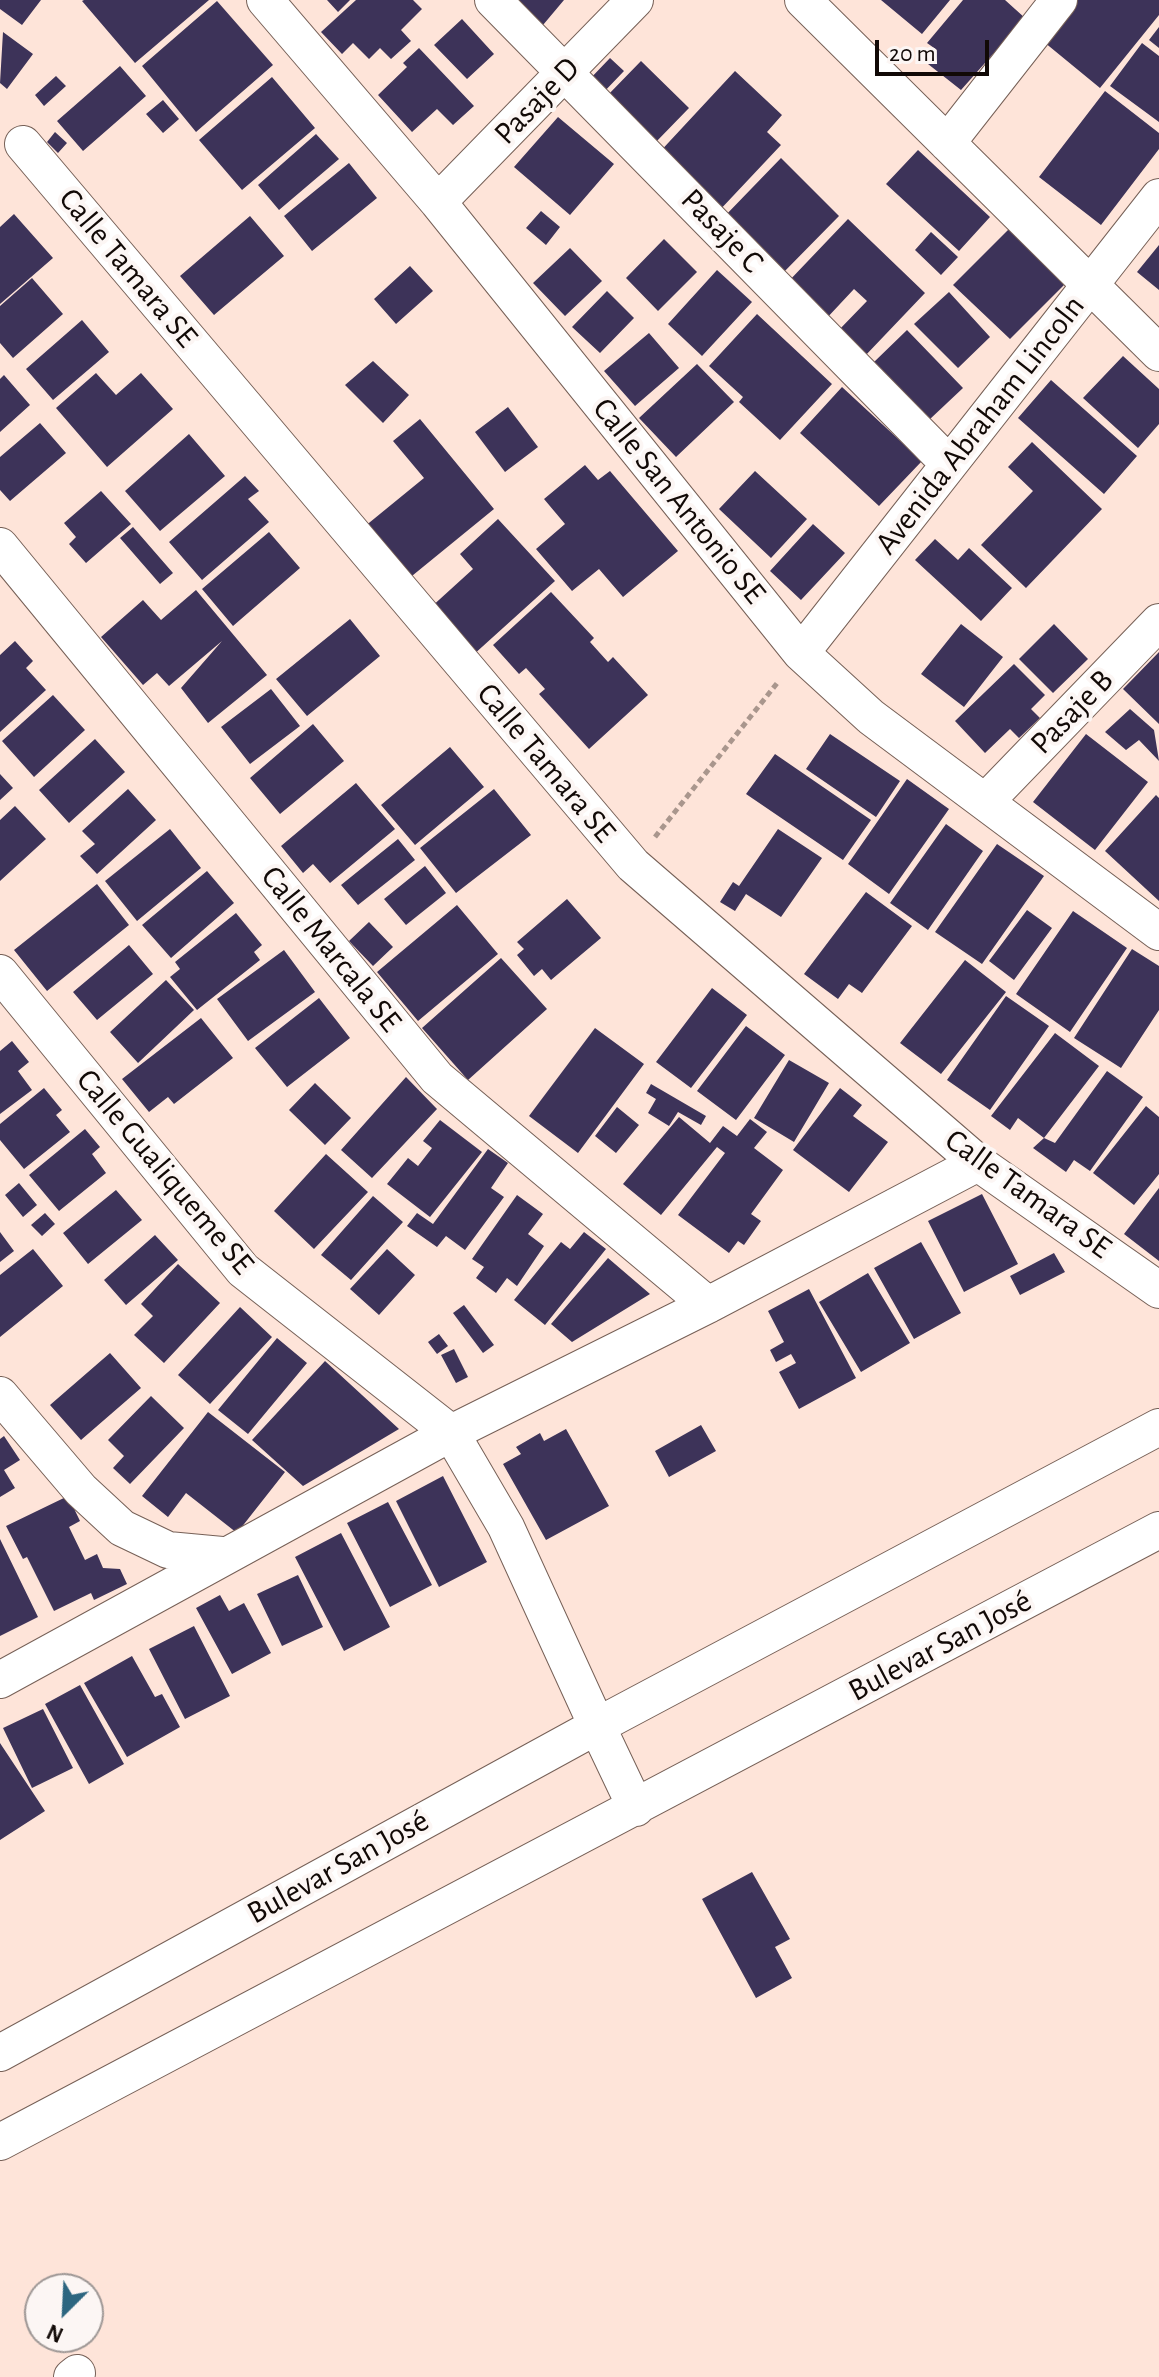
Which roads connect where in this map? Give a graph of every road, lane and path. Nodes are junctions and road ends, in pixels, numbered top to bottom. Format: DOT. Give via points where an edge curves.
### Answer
graph roads {
  1 [pos="265,0"];
  2 [pos="493,0"];
  3 [pos="635,0"];
  4 [pos="803,0"];
  5 [pos="1059,0"];
  6 [pos="566,71"];
  7 [pos="947,143"];
  8 [pos="23,144"];
  9 [pos="1159,197"];
  10 [pos="438,202"];
  11 [pos="1091,284"];
  12 [pos="1159,353"];
  13 [pos="949,464"];
  14 [pos="0,546"];
  15 [pos="1159,622"];
  16 [pos="801,653"];
  17 [pos="986,801"];
  18 [pos="633,865"];
  19 [pos="1158,929"];
  20 [pos="0,973"];
  21 [pos="978,1163"];
  22 [pos="1159,1290"];
  23 [pos="708,1305"];
  24 [pos="0,1395"];
  25 [pos="1159,1427"];
  26 [pos="451,1433"];
  27 [pos="1159,1530"];
  28 [pos="222,1555"];
  29 [pos="0,1680"];
  30 [pos="597,1726"];
  31 [pos="636,1808"];
  32 [pos="0,2053"];
  33 [pos="0,2142"];
  1 -- 10 [label="street, Calle San Antonio SE"];
  2 -- 6 [label="street, Pasaje C"];
  3 -- 6 [label="street, Pasaje D"];
  4 -- 7 [label="street"];
  5 -- 7 [label="street"];
  6 -- 10 [label="street, Pasaje D"];
  6 -- 13 [label="street, Pasaje C"];
  7 -- 11 [label="street"];
  8 -- 18 [label="street, Calle Tamara SE"];
  9 -- 11 [label="street, Avenida Abraham Lincoln"];
  10 -- 16 [label="street, Calle San Antonio SE"];
  11 -- 12 [label="street"];
  11 -- 13 [label="street, Avenida Abraham Lincoln"];
  13 -- 16 [label="street, Avenida Abraham Lincoln"];
  14 -- 23 [label="street, Calle Marcala SE" via="437,1078"];
  15 -- 17 [label="street, Pasaje B"];
  16 -- 17 [label="street, Calle San Antonio SE" via="871,717"];
  16 -- 18 [label="path"];
  17 -- 19 [label="street, Calle San Antonio SE"];
  18 -- 21 [label="street, Calle Tamara SE"];
  20 -- 26 [label="street, Calle Gualiqueme SE" via="243,1270"];
  21 -- 22 [label="street, Calle Tamara SE"];
  21 -- 23 [label="street"];
  23 -- 26 [label="street"];
  24 -- 28 [label="street" via="81,1490 122,1528 168,1550"];
  25 -- 30 [label="street, Bulevar San José"];
  26 -- 28 [label="street"];
  26 -- 30 [label="street, Calle Gualiqueme SE" via="506,1527"];
  27 -- 31 [label="street, Bulevar San José"];
  28 -- 29 [label="street"];
  30 -- 31 [label="street"];
  30 -- 32 [label="street, Bulevar San José"];
  31 -- 33 [label="street, Bulevar San José"];
}
